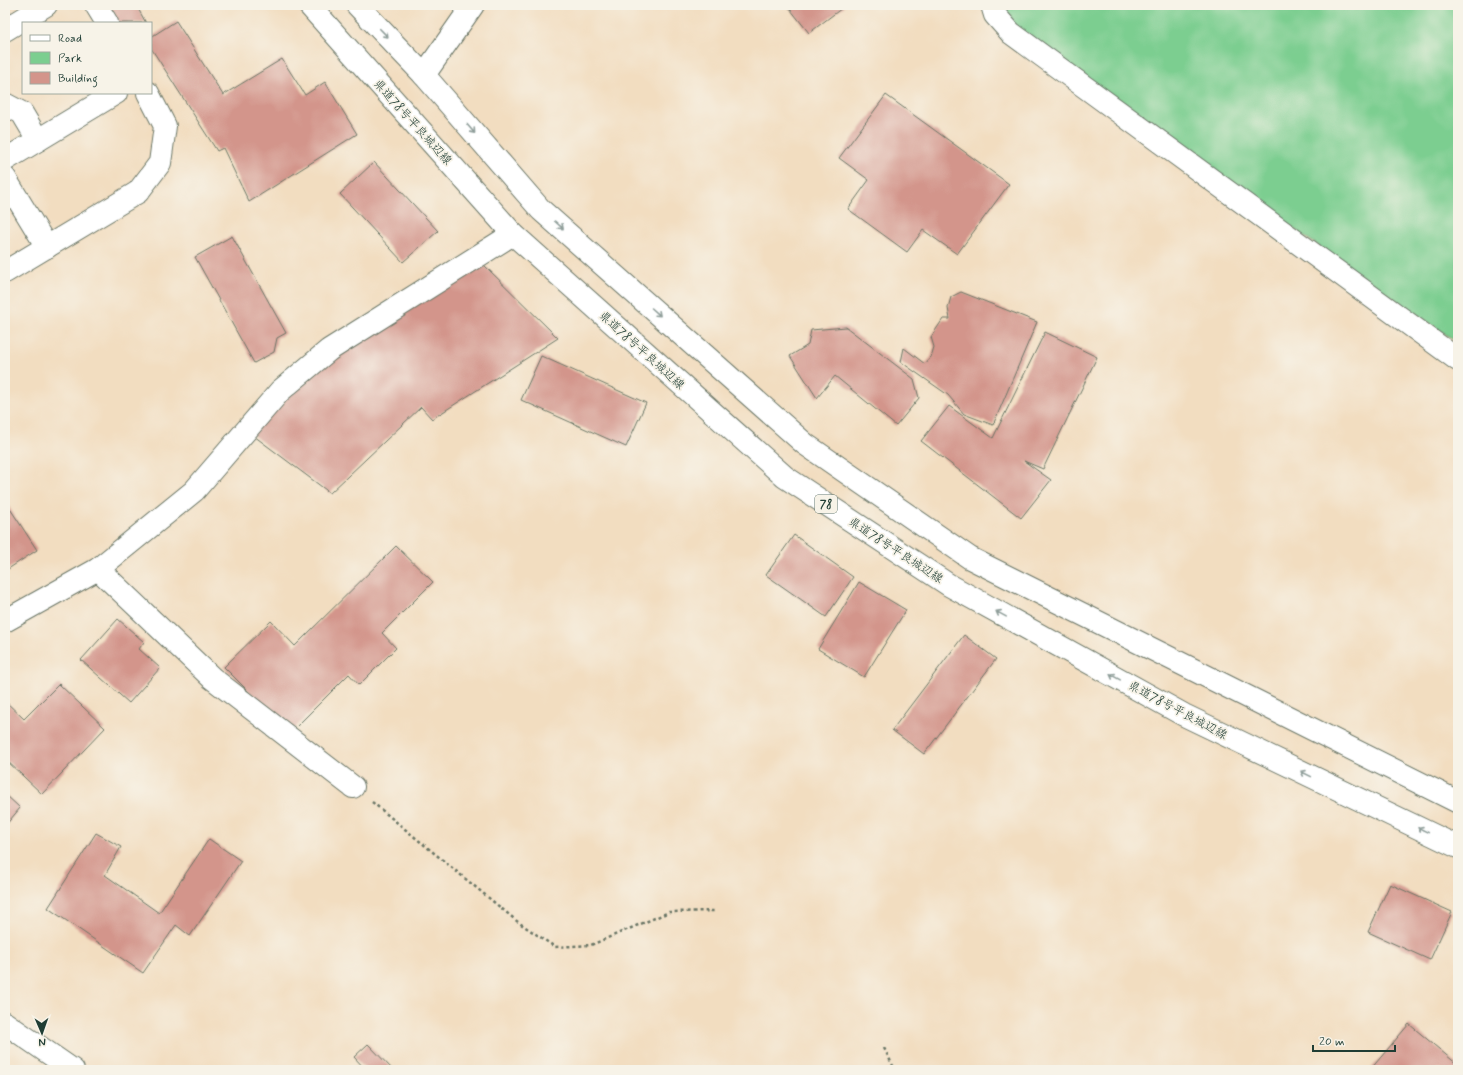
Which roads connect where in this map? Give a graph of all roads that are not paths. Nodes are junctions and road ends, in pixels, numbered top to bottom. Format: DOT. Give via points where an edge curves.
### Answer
graph roads {
  1 [pos="46,5"];
  2 [pos="96,5"];
  3 [pos="309,5"];
  4 [pos="357,5"];
  5 [pos="473,5"];
  6 [pos="992,5"];
  7 [pos="106,22"];
  8 [pos="5,30"];
  9 [pos="424,75"];
  10 [pos="114,94"];
  11 [pos="149,94"];
  12 [pos="5,104"];
  13 [pos="38,140"];
  14 [pos="5,160"];
  15 [pos="5,178"];
  16 [pos="513,234"];
  17 [pos="47,247"];
  18 [pos="5,272"];
  19 [pos="1458,360"];
  20 [pos="98,569"];
  21 [pos="5,621"];
  22 [pos="353,786"];
  23 [pos="1458,802"];
  24 [pos="1458,847"];
  25 [pos="5,1023"];
  26 [pos="73,1070"];
  1 -- 8 [label="main road"];
  2 -- 7 [label="main road"];
  3 -- 16 [label="main road, 県道78号平良城辺線 / 78"];
  4 -- 9 [label="main road, one-way"];
  5 -- 9 [label="main road"];
  6 -- 19 [label="main road" via="995,15 1011,33"];
  9 -- 23 [label="main road, one-way" via="541,210 805,444 970,558"];
  10 -- 13 [label="main road"];
  11 -- 17 [label="main road" via="165,126 160,163 138,192"];
  12 -- 13 [label="main road" via="22,113"];
  13 -- 14 [label="main road"];
  15 -- 17 [label="main road"];
  16 -- 20 [label="main road" via="329,350 280,391 194,491"];
  24 -- 16 [label="main road, 県道78号平良城辺線 / 78, one-way" via="1184,715 936,576 784,477"];
  17 -- 18 [label="main road"];
  20 -- 21 [label="main road"];
  20 -- 22 [label="main road" via="212,678"];
  25 -- 26 [label="main road"];
}
